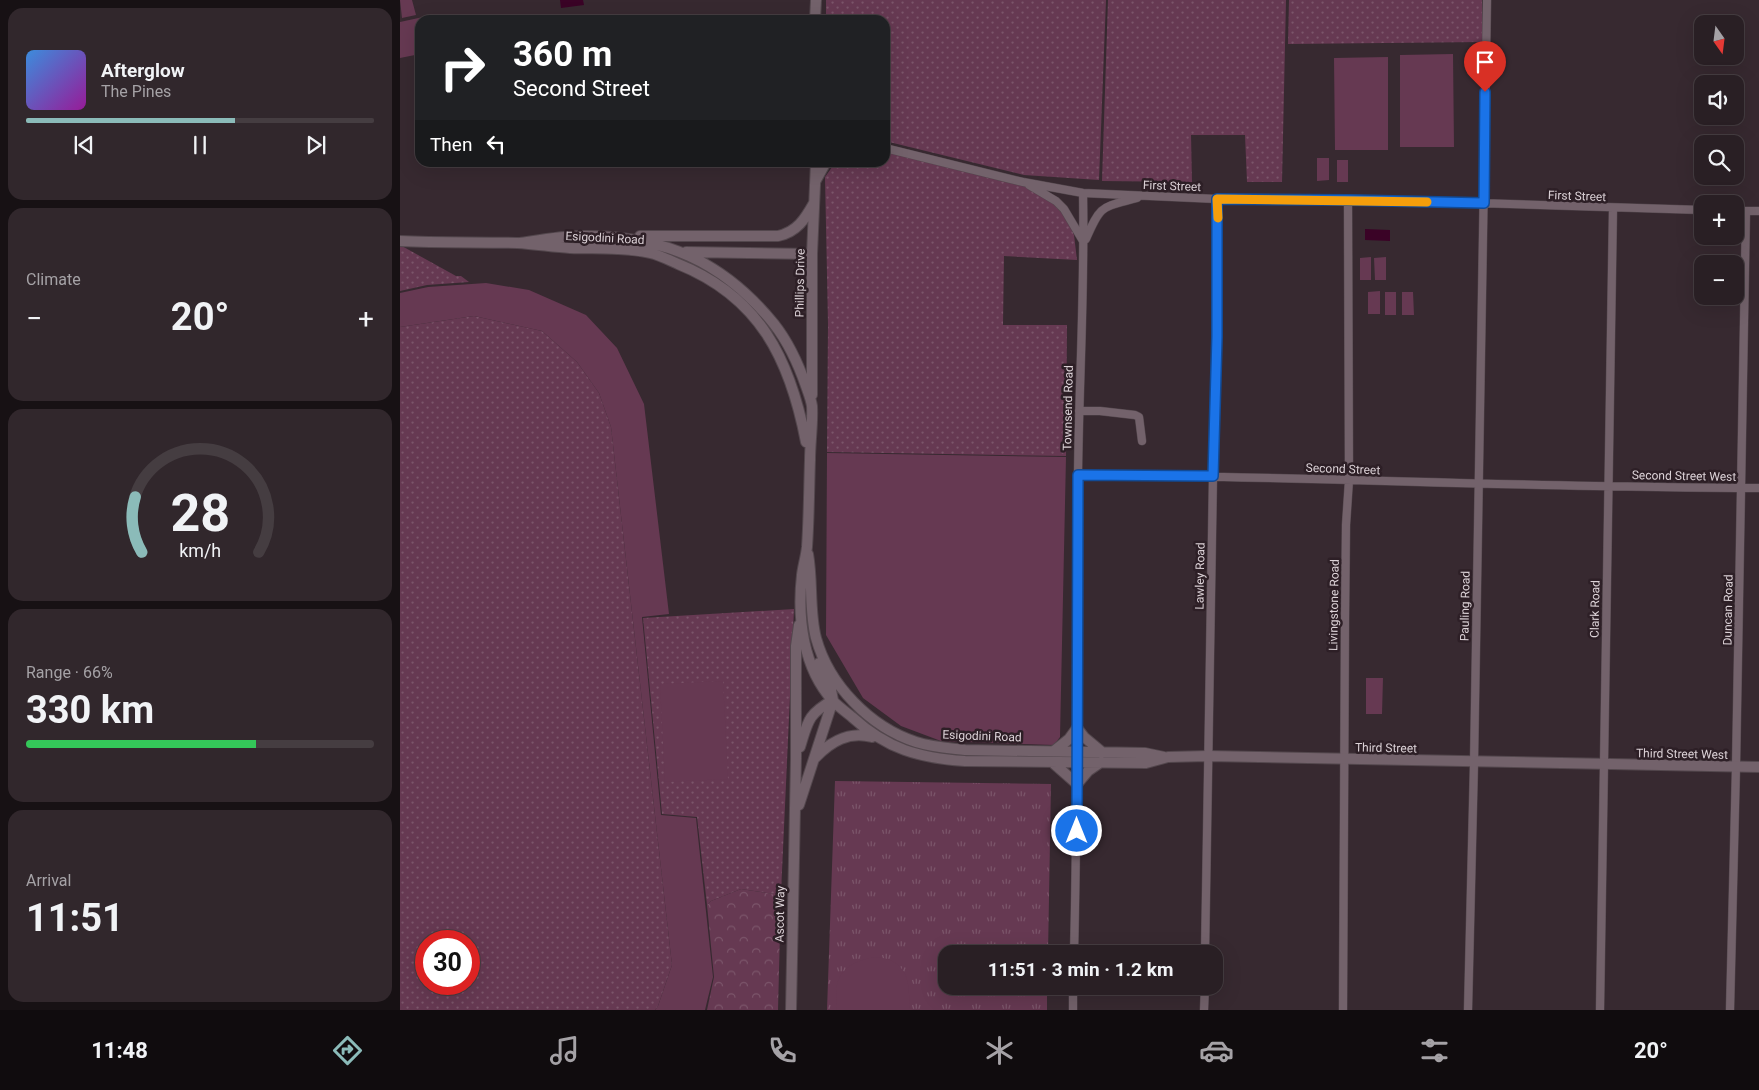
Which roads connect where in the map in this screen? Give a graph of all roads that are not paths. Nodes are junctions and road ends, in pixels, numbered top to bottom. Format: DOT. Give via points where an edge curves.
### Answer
graph roads {
  1 [pos="816,0"];
  2 [pos="1487,0"];
  3 [pos="816,15"];
  4 [pos="890,149"];
  5 [pos="816,167"];
  6 [pos="823,167"];
  7 [pos="815,180"];
  8 [pos="1023,182"];
  9 [pos="1084,194"];
  10 [pos="1144,196"];
  11 [pos="1217,199"];
  12 [pos="1348,200"];
  13 [pos="814,203"];
  14 [pos="1484,203"];
  15 [pos="1613,208"];
  16 [pos="1694,210"];
  17 [pos="1746,211"];
  18 [pos="1759,211"];
  19 [pos="581,236"];
  20 [pos="400,241"];
  21 [pos="520,243"];
  22 [pos="1084,243"];
  23 [pos="681,252"];
  24 [pos="651,253"];
  25 [pos="812,254"];
  26 [pos="812,404"];
  27 [pos="1079,411"];
  28 [pos="1142,441"];
  29 [pos="810,460"];
  30 [pos="1078,475"];
  31 [pos="1213,476"];
  32 [pos="1349,480"];
  33 [pos="1478,482"];
  34 [pos="1608,486"];
  35 [pos="1741,488"];
  36 [pos="1759,488"];
  37 [pos="807,550"];
  38 [pos="800,617"];
  39 [pos="816,638"];
  40 [pos="833,700"];
  41 [pos="1077,728"];
  42 [pos="890,730"];
  43 [pos="881,738"];
  44 [pos="1054,751"];
  45 [pos="1208,756"];
  46 [pos="1077,757"];
  47 [pos="1102,757"];
  48 [pos="796,758"];
  49 [pos="813,760"];
  50 [pos="1344,760"];
  51 [pos="1052,762"];
  52 [pos="1474,763"];
  53 [pos="1604,765"];
  54 [pos="1736,766"];
  55 [pos="1759,767"];
  56 [pos="1077,784"];
  57 [pos="795,818"];
  58 [pos="1074,945"];
  59 [pos="1205,945"];
  60 [pos="1074,995"];
  61 [pos="1205,995"];
  62 [pos="791,1010"];
  63 [pos="1073,1010"];
  64 [pos="1204,1010"];
  65 [pos="1343,1010"];
  66 [pos="1468,1010"];
  67 [pos="1600,1010"];
  68 [pos="1730,1010"];
  1 -- 3 [label="main road"];
  2 -- 14 [label="street, Pauling Road"];
  4 -- 8 [label="street, First Street"];
  5 -- 7 [label="main road, Phillips Drive"];
  6 -- 7 [label="main road"];
  7 -- 13 [label="main road, Phillips Drive"];
  8 -- 9 [label="street, First Street"];
  8 -- 22 [label="street" via="1064,209"];
  9 -- 10 [label="street, First Street"];
  9 -- 22 [label="street, Townsend Road"];
  10 -- 11 [label="street, First Street"];
  10 -- 22 [label="street" via="1102,209"];
  11 -- 12 [label="street, First Street"];
  11 -- 31 [label="street, Lawley Road"];
  12 -- 14 [label="street, First Street"];
  12 -- 32 [label="street, Livingstone Road"];
  13 -- 19 [label="main road" via="800,224 787,234 778,236"];
  13 -- 25 [label="main road, Phillips Drive"];
  14 -- 15 [label="street, First Street"];
  14 -- 33 [label="street, Pauling Road"];
  15 -- 16 [label="street, First Street"];
  15 -- 34 [label="street, Clark Road"];
  17 -- 18 [label="street"];
  17 -- 35 [label="street, Duncan Road"];
  19 -- 21 [label="main road, Esigodini Road"];
  19 -- 23 [label="main road, Esigodini Road" via="621,238"];
  20 -- 21 [label="main road, Esigodini Road"];
  21 -- 24 [label="main road, Esigodini Road"];
  22 -- 27 [label="street, Townsend Road"];
  23 -- 24 [label="main road"];
  23 -- 25 [label="main road"];
  23 -- 26 [label="main road, Esigodini Road" via="702,261 750,296 761,308 792,351"];
  24 -- 29 [label="main road, Esigodini Road" via="694,270 717,284 758,322 786,368"];
  25 -- 26 [label="main road, Phillips Drive"];
  26 -- 29 [label="main road, Esigodini Road"];
  27 -- 28 [label="street" via="1135,415 1139,417"];
  27 -- 30 [label="street, Townsend Road"];
  29 -- 37 [label="main road, Esigodini Road"];
  30 -- 31 [label="street, Second Street"];
  30 -- 41 [label="street, Townsend Road"];
  31 -- 32 [label="street, Second Street"];
  31 -- 45 [label="street, Lawley Road"];
  32 -- 33 [label="street, Second Street"];
  32 -- 50 [label="street, Livingstone Road"];
  33 -- 34 [label="street, Second Street"];
  33 -- 52 [label="street, Pauling Road"];
  34 -- 35 [label="street, Second Street West"];
  34 -- 53 [label="street, Clark Road"];
  35 -- 36 [label="street, Second Street West"];
  35 -- 54 [label="street, Duncan Road"];
  37 -- 38 [label="main road, Esigodini Road"];
  37 -- 39 [label="main road, Esigodini Road" via="812,574 812,617"];
  38 -- 40 [label="main road, Esigodini Road" via="808,657"];
  38 -- 48 [label="main road, Ascot Way" via="796,646"];
  39 -- 40 [label="main road" via="817,658"];
  39 -- 42 [label="main road, Esigodini Road" via="828,667 842,688 868,715"];
  40 -- 42 [label="main road" via="876,727"];
  40 -- 43 [label="main road, Esigodini Road" via="861,726"];
  40 -- 48 [label="main road" via="812,714"];
  40 -- 49 [label="main road"];
  41 -- 44 [label="main road" via="1070,739"];
  41 -- 46 [label="street, Townsend Road"];
  41 -- 47 [label="main road"];
  42 -- 44 [label="main road, Esigodini Road" via="938,748"];
  43 -- 49 [label="main road" via="862,734 846,736 823,749"];
  43 -- 51 [label="main road, Esigodini Road" via="898,748 936,759"];
  44 -- 46 [label="main road, Esigodini Road"];
  45 -- 47 [label="main road, Third Street" via="1168,757 1146,763"];
  45 -- 50 [label="main road, Third Street"];
  45 -- 59 [label="street, Lawley Road"];
  46 -- 47 [label="main road, Third Street"];
  46 -- 51 [label="main road, Esigodini Road"];
  46 -- 56 [label="street, Townsend Road"];
  47 -- 56 [label="main road"];
  48 -- 57 [label="main road, Ascot Way"];
  49 -- 57 [label="main road"];
  50 -- 52 [label="main road, Third Street"];
  50 -- 65 [label="street, Livingstone Road"];
  51 -- 56 [label="main road"];
  52 -- 53 [label="main road, Third Street"];
  52 -- 66 [label="street, Pauling Road"];
  53 -- 54 [label="main road, Third Street West"];
  53 -- 67 [label="street, Clark Road"];
  54 -- 55 [label="main road, Third Street West"];
  54 -- 68 [label="street, Duncan Road"];
  56 -- 58 [label="street, Townsend Road"];
  57 -- 62 [label="main road, Ascot Way"];
  60 -- 63 [label="street"];
  61 -- 64 [label="street"];
}
